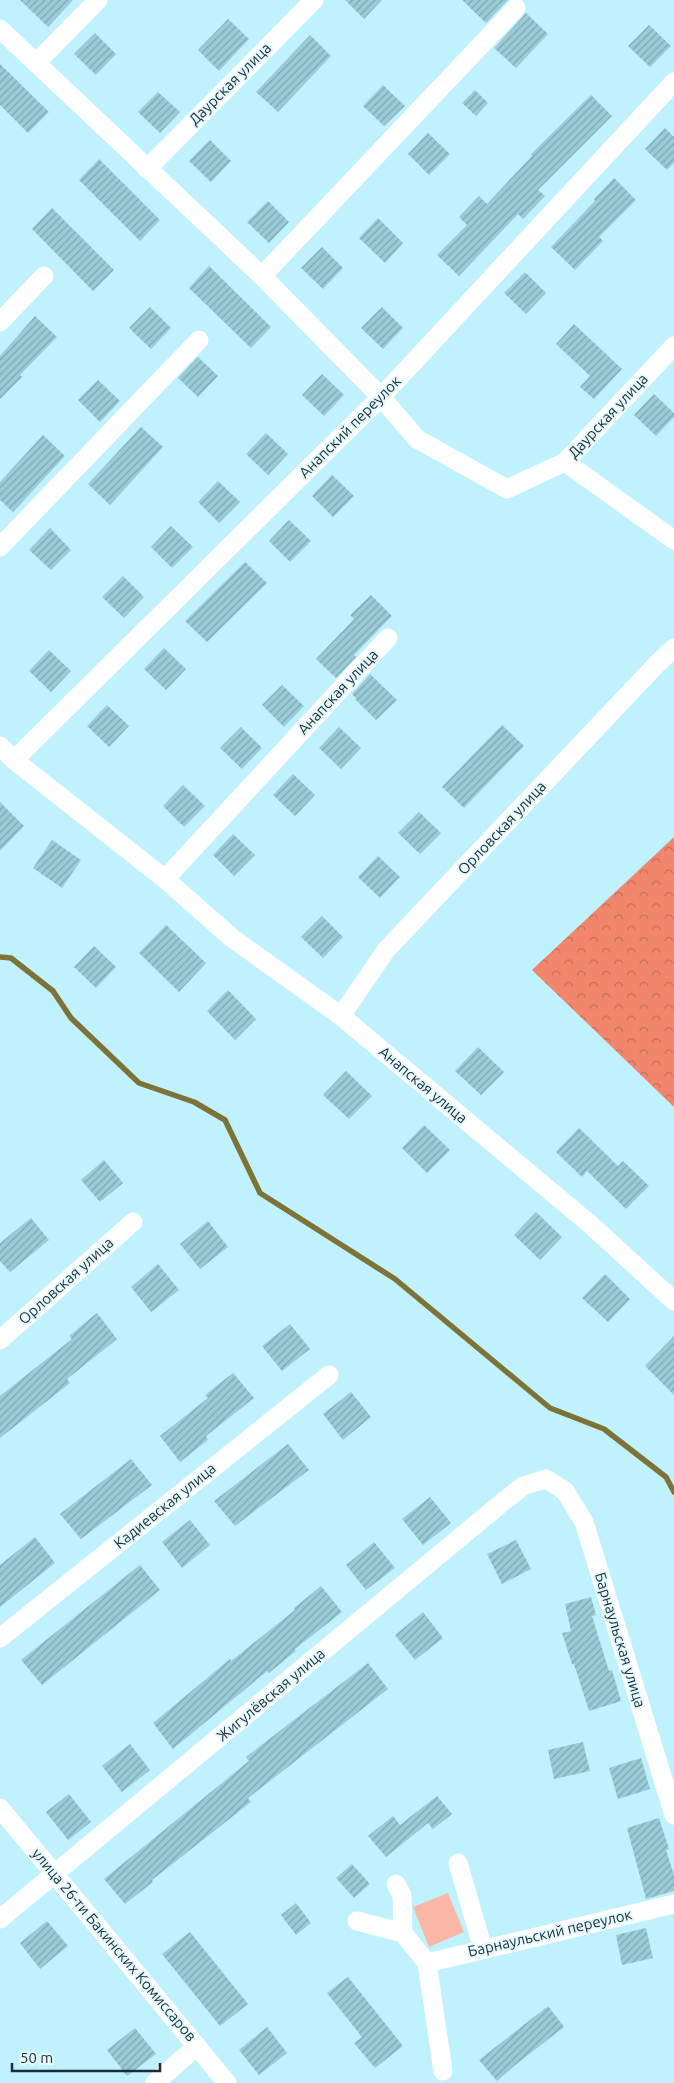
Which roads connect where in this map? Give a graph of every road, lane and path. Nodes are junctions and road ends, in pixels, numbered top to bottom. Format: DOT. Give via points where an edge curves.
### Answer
graph roads {
  1 [pos="98,0"];
  2 [pos="314,0"];
  3 [pos="516,8"];
  4 [pos="0,29"];
  5 [pos="36,63"];
  6 [pos="674,82"];
  7 [pos="146,168"];
  8 [pos="44,276"];
  9 [pos="262,276"];
  10 [pos="0,322"];
  11 [pos="199,340"];
  12 [pos="674,346"];
  13 [pos="380,397"];
  14 [pos="565,462"];
  15 [pos="674,540"];
  16 [pos="0,547"];
  17 [pos="388,638"];
  18 [pos="674,648"];
  19 [pos="0,746"];
  20 [pos="14,760"];
  21 [pos="165,878"];
  22 [pos="341,1016"];
  23 [pos="132,1222"];
  24 [pos="674,1301"];
  25 [pos="0,1340"];
  26 [pos="329,1374"];
  27 [pos="546,1479"];
  28 [pos="0,1638"];
  29 [pos="0,1808"];
  30 [pos="674,1814"];
  31 [pos="458,1863"];
  32 [pos="56,1874"];
  33 [pos="396,1884"];
  34 [pos="674,1904"];
  35 [pos="0,1919"];
  36 [pos="357,1920"];
  37 [pos="403,1933"];
  38 [pos="483,1948"];
  39 [pos="427,1963"];
  40 [pos="198,2046"];
  41 [pos="443,2070"];
  42 [pos="155,2083"];
  43 [pos="227,2083"];
  1 -- 5 [label="street"];
  2 -- 7 [label="street, Даурская улица"];
  3 -- 9 [label="street"];
  4 -- 5 [label="street, Даурская улица"];
  5 -- 7 [label="street, Даурская улица"];
  6 -- 13 [label="street, Анапский переулок"];
  7 -- 9 [label="street, Даурская улица"];
  8 -- 10 [label="street"];
  9 -- 13 [label="street, Даурская улица"];
  11 -- 16 [label="street"];
  12 -- 14 [label="street, Даурская улица"];
  13 -- 14 [label="street, Даурская улица" via="417,439 507,489"];
  13 -- 20 [label="street, Анапский переулок"];
  14 -- 15 [label="street"];
  17 -- 21 [label="street, Анапская улица"];
  18 -- 22 [label="street, Орловская улица" via="386,950"];
  19 -- 20 [label="street, Анапская улица"];
  20 -- 21 [label="street, Анапская улица"];
  21 -- 22 [label="street, Анапская улица" via="232,938"];
  22 -- 24 [label="street, Анапская улица" via="591,1225"];
  23 -- 25 [label="street, Орловская улица"];
  26 -- 28 [label="street, Кадиевская улица"];
  27 -- 30 [label="street, Барнаульская улица" via="564,1491 584,1522"];
  27 -- 32 [label="street, Жигулёвская улица" via="523,1486 504,1501"];
  29 -- 32 [label="street, улица 26-ти Бакинских Комиссаров"];
  31 -- 38 [label="street"];
  32 -- 35 [label="street, Жигулёвская улица"];
  32 -- 40 [label="street, улица 26-ти Бакинских Комиссаров"];
  33 -- 37 [label="street" via="402,1895"];
  34 -- 38 [label="street, Барнаульский переулок"];
  36 -- 37 [label="street"];
  37 -- 39 [label="street"];
  38 -- 39 [label="street, Барнаульский переулок"];
  39 -- 41 [label="street"];
  40 -- 42 [label="street"];
  40 -- 43 [label="street, улица 26-ти Бакинских Комиссаров"];
}
